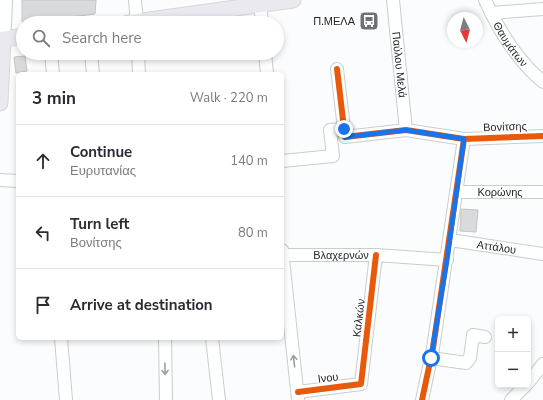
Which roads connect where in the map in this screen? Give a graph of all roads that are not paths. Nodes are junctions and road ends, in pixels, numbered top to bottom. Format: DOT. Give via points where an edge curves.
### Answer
graph roads {
  1 [pos="6,0"];
  2 [pos="135,0"];
  3 [pos="293,0"];
  4 [pos="393,0"];
  5 [pos="485,0"];
  6 [pos="260,2"];
  7 [pos="543,9"];
  8 [pos="491,13"];
  9 [pos="134,16"];
  10 [pos="176,16"];
  11 [pos="261,16"];
  12 [pos="16,37"];
  13 [pos="2,39"];
  14 [pos="52,60"];
  15 [pos="92,60"];
  16 [pos="139,60"];
  17 [pos="266,60"];
  18 [pos="336,69"];
  19 [pos="53,72"];
  20 [pos="94,72"];
  21 [pos="140,72"];
  22 [pos="267,72"];
  23 [pos="543,82"];
  24 [pos="0,102"];
  25 [pos="344,129"];
  26 [pos="406,130"];
  27 [pos="543,136"];
  28 [pos="464,139"];
  29 [pos="284,161"];
  30 [pos="0,180"];
  31 [pos="16,181"];
  32 [pos="457,192"];
  33 [pos="543,192"];
  34 [pos="450,240"];
  35 [pos="543,254"];
  36 [pos="284,255"];
  37 [pos="376,255"];
  38 [pos="447,260"];
  39 [pos="284,273"];
  40 [pos="485,337"];
  41 [pos="61,340"];
  42 [pos="165,340"];
  43 [pos="212,340"];
  44 [pos="431,358"];
  45 [pos="543,364"];
  46 [pos="531,378"];
  47 [pos="361,384"];
  48 [pos="523,388"];
  49 [pos="298,396"];
  50 [pos="66,400"];
  51 [pos="166,400"];
  52 [pos="219,400"];
  53 [pos="422,400"];
  54 [pos="511,400"];
  1 -- 13 [label="street"];
  2 -- 9 [label="street"];
  3 -- 6 [label="main road"];
  4 -- 26 [label="street, Παύλου Μελά"];
  5 -- 8 [label="street, Θαυμάτων"];
  6 -- 10 [label="main road"];
  6 -- 11 [label="street"];
  7 -- 8 [label="street"];
  8 -- 23 [label="street, Θαυμάτων" via="516,54"];
  12 -- 13 [label="main road"];
  13 -- 24 [label="main road"];
  14 -- 19 [label="street"];
  15 -- 20 [label="street"];
  16 -- 21 [label="street"];
  17 -- 22 [label="street"];
  18 -- 25 [label="street"];
  25 -- 26 [label="street, Βονίτσης" via="345,137"];
  25 -- 29 [label="street" via="330,130 333,156"];
  26 -- 28 [label="street, Βονίτσης"];
  27 -- 28 [label="street, Βονίτσης"];
  28 -- 32 [label="street"];
  30 -- 31 [label="street"];
  32 -- 33 [label="street, Κορώνης"];
  32 -- 34 [label="street"];
  34 -- 35 [label="street, Αττάλου"];
  34 -- 38 [label="street"];
  36 -- 37 [label="street, Βλαχερνών"];
  37 -- 38 [label="street, Βλαχερνών"];
  37 -- 47 [label="street, Καλκών"];
  38 -- 44 [label="street"];
  49 -- 39 [label="street, one-way"];
  40 -- 44 [label="street" via="473,335 470,358 466,363"];
  41 -- 50 [label="street"];
  42 -- 51 [label="street, one-way"];
  43 -- 52 [label="street"];
  44 -- 53 [label="street"];
  45 -- 46 [label="street"];
  47 -- 49 [label="street, Ινου"];
  48 -- 54 [label="street"];
}
